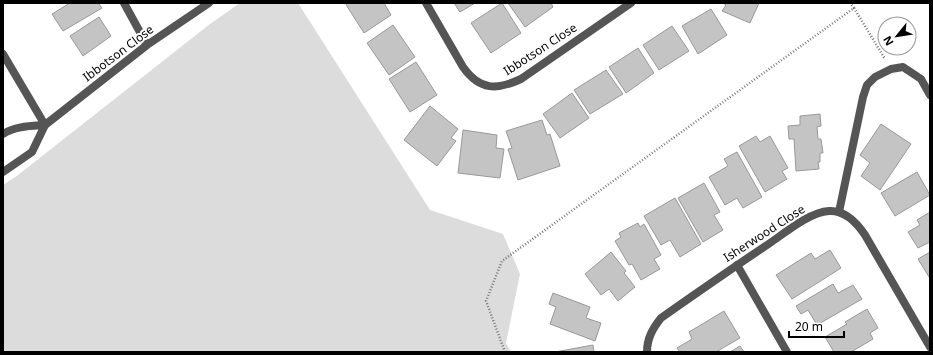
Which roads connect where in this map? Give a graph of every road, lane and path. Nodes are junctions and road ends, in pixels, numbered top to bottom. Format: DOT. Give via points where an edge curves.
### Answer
graph roads {
  1 [pos="124,3"];
  2 [pos="209,3"];
  3 [pos="426,3"];
  4 [pos="631,3"];
  5 [pos="850,3"];
  6 [pos="854,8"];
  7 [pos="147,45"];
  8 [pos="3,54"];
  9 [pos="891,69"];
  10 [pos="930,95"];
  11 [pos="45,125"];
  12 [pos="3,134"];
  13 [pos="3,172"];
  14 [pos="840,212"];
  15 [pos="737,265"];
  16 [pos="930,347"];
  17 [pos="505,352"];
  18 [pos="648,352"];
  19 [pos="787,352"];
  1 -- 7 [label="street"];
  2 -- 7 [label="street, Ibbotson Close"];
  3 -- 4 [label="street, Ibbotson Close" via="469,76 477,82 495,87 521,79"];
  5 -- 6 [label="path"];
  6 -- 9 [label="path"];
  6 -- 17 [label="path" via="502,261 486,302"];
  7 -- 11 [label="street, Ibbotson Close"];
  8 -- 11 [label="street"];
  9 -- 10 [label="street" via="903,67 921,79"];
  9 -- 14 [label="street" via="875,77 867,85"];
  11 -- 12 [label="street" via="25,126"];
  11 -- 13 [label="street, Ibbotson Close" via="32,152"];
  14 -- 15 [label="street, Isherwood Close" via="820,212 813,215"];
  14 -- 16 [label="street" via="860,227"];
  15 -- 18 [label="street, Isherwood Close" via="662,318 649,337"];
  15 -- 19 [label="street"];
}
